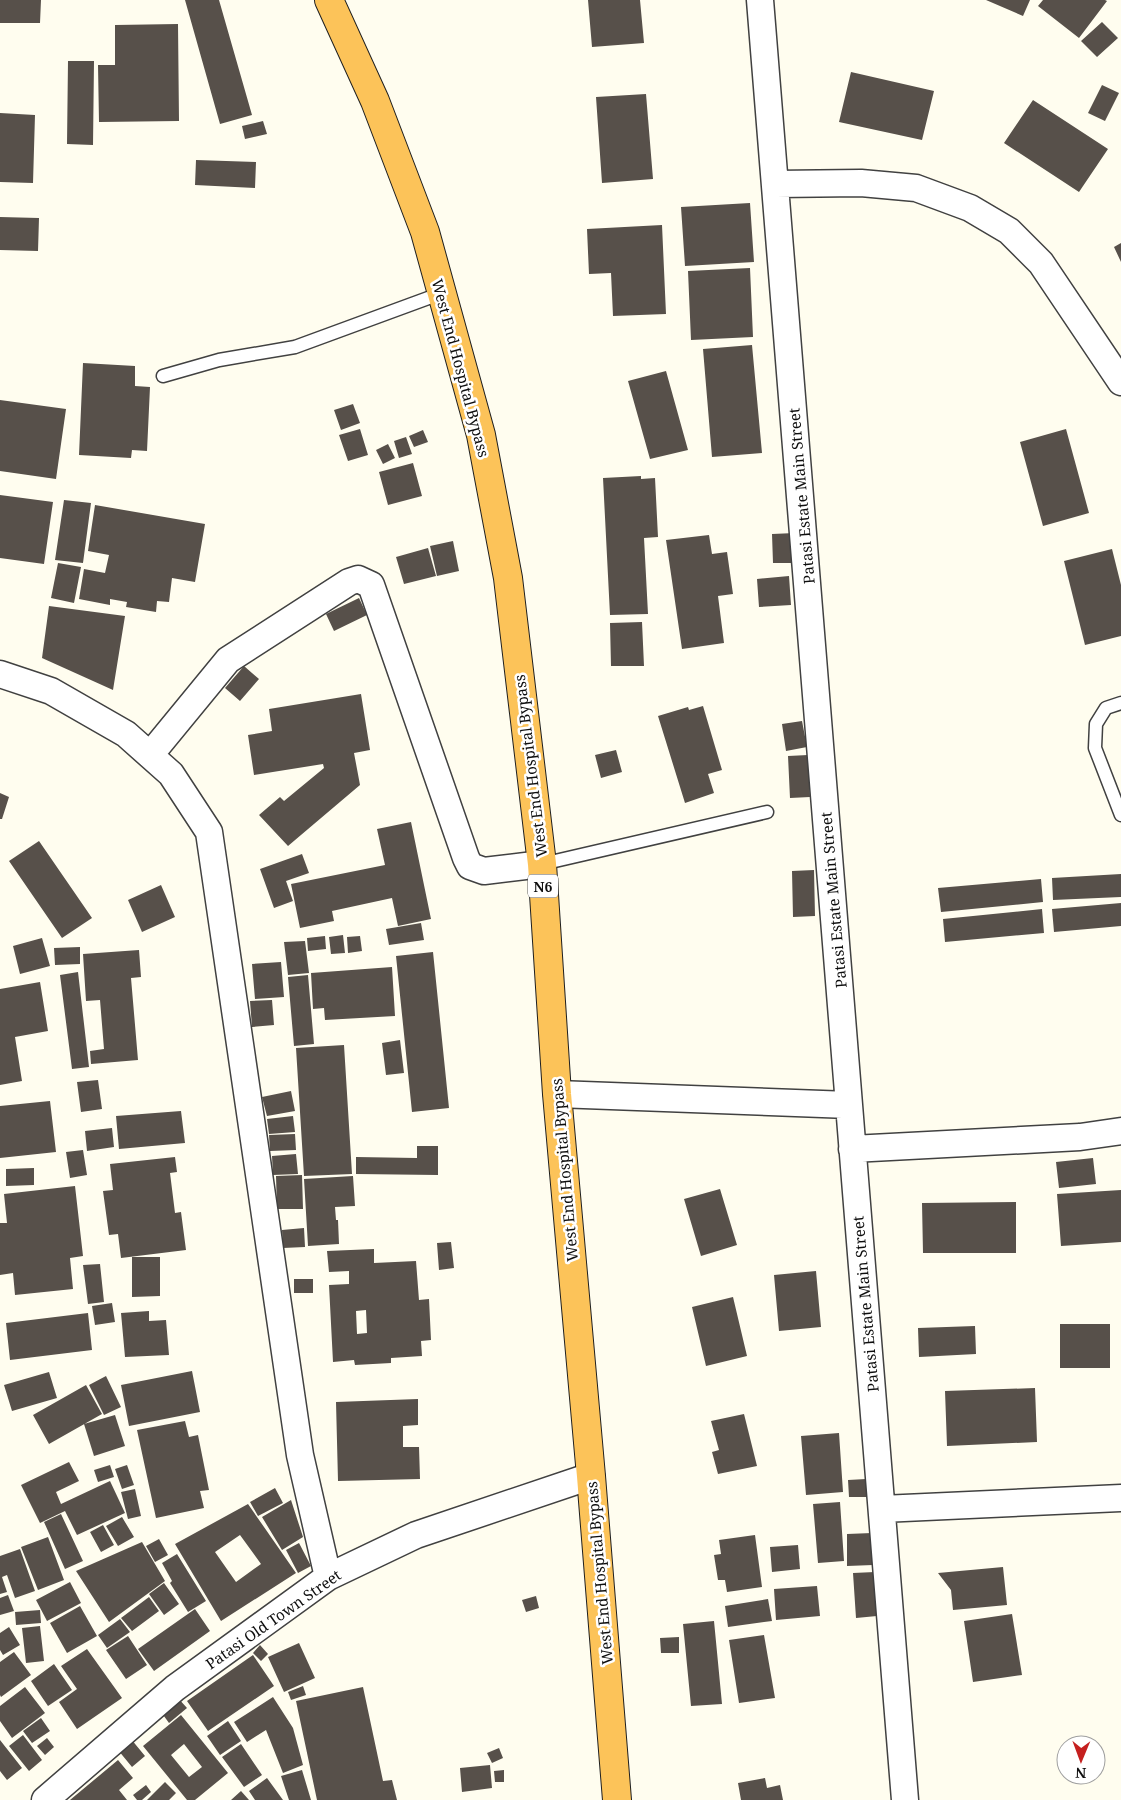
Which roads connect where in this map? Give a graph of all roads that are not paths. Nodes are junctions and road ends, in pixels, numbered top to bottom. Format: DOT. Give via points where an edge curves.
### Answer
graph roads {
  1 [pos="329,0"];
  2 [pos="760,0"];
  3 [pos="776,184"];
  4 [pos="442,293"];
  5 [pos="163,376"];
  6 [pos="1121,382"];
  7 [pos="0,674"];
  8 [pos="1121,703"];
  9 [pos="150,756"];
  10 [pos="766,812"];
  11 [pos="1121,815"];
  12 [pos="542,864"];
  13 [pos="557,1094"];
  14 [pos="849,1105"];
  15 [pos="1121,1132"];
  16 [pos="852,1149"];
  17 [pos="591,1476"];
  18 [pos="1121,1498"];
  19 [pos="882,1509"];
  20 [pos="328,1578"];
  21 [pos="45,1800"];
  22 [pos="617,1800"];
  23 [pos="905,1800"];
  1 -- 4 [label="highway, West End Hospital Bypass / N6" via="375,101 425,232"];
  2 -- 3 [label="street, Patasi Estate Main Street"];
  3 -- 6 [label="street" via="861,183 916,188 970,208 1008,231 1041,263"];
  3 -- 14 [label="street, Patasi Estate Main Street"];
  4 -- 5 [label="lane" via="295,347 219,360"];
  4 -- 12 [label="highway, West End Hospital Bypass / N6" via="481,435 508,578"];
  7 -- 9 [label="street" via="51,692 126,734"];
  8 -- 11 [label="lane" via="1106,708 1096,724 1095,748"];
  9 -- 12 [label="street" via="228,660 358,579 371,585 470,866 484,871"];
  9 -- 20 [label="street" via="171,774 209,832 300,1455"];
  10 -- 12 [label="lane"];
  12 -- 13 [label="highway, West End Hospital Bypass / N6"];
  13 -- 14 [label="street"];
  13 -- 17 [label="highway, West End Hospital Bypass / N6"];
  14 -- 16 [label="street, Patasi Estate Main Street"];
  15 -- 16 [label="street"];
  16 -- 19 [label="street, Patasi Estate Main Street"];
  17 -- 20 [label="street, Patasi Old Town Street" via="416,1535"];
  17 -- 22 [label="highway, West End Hospital Bypass / N6"];
  18 -- 19 [label="street"];
  19 -- 23 [label="street, Patasi Estate Main Street"];
  20 -- 21 [label="street, Patasi Old Town Street" via="175,1688"];
}
